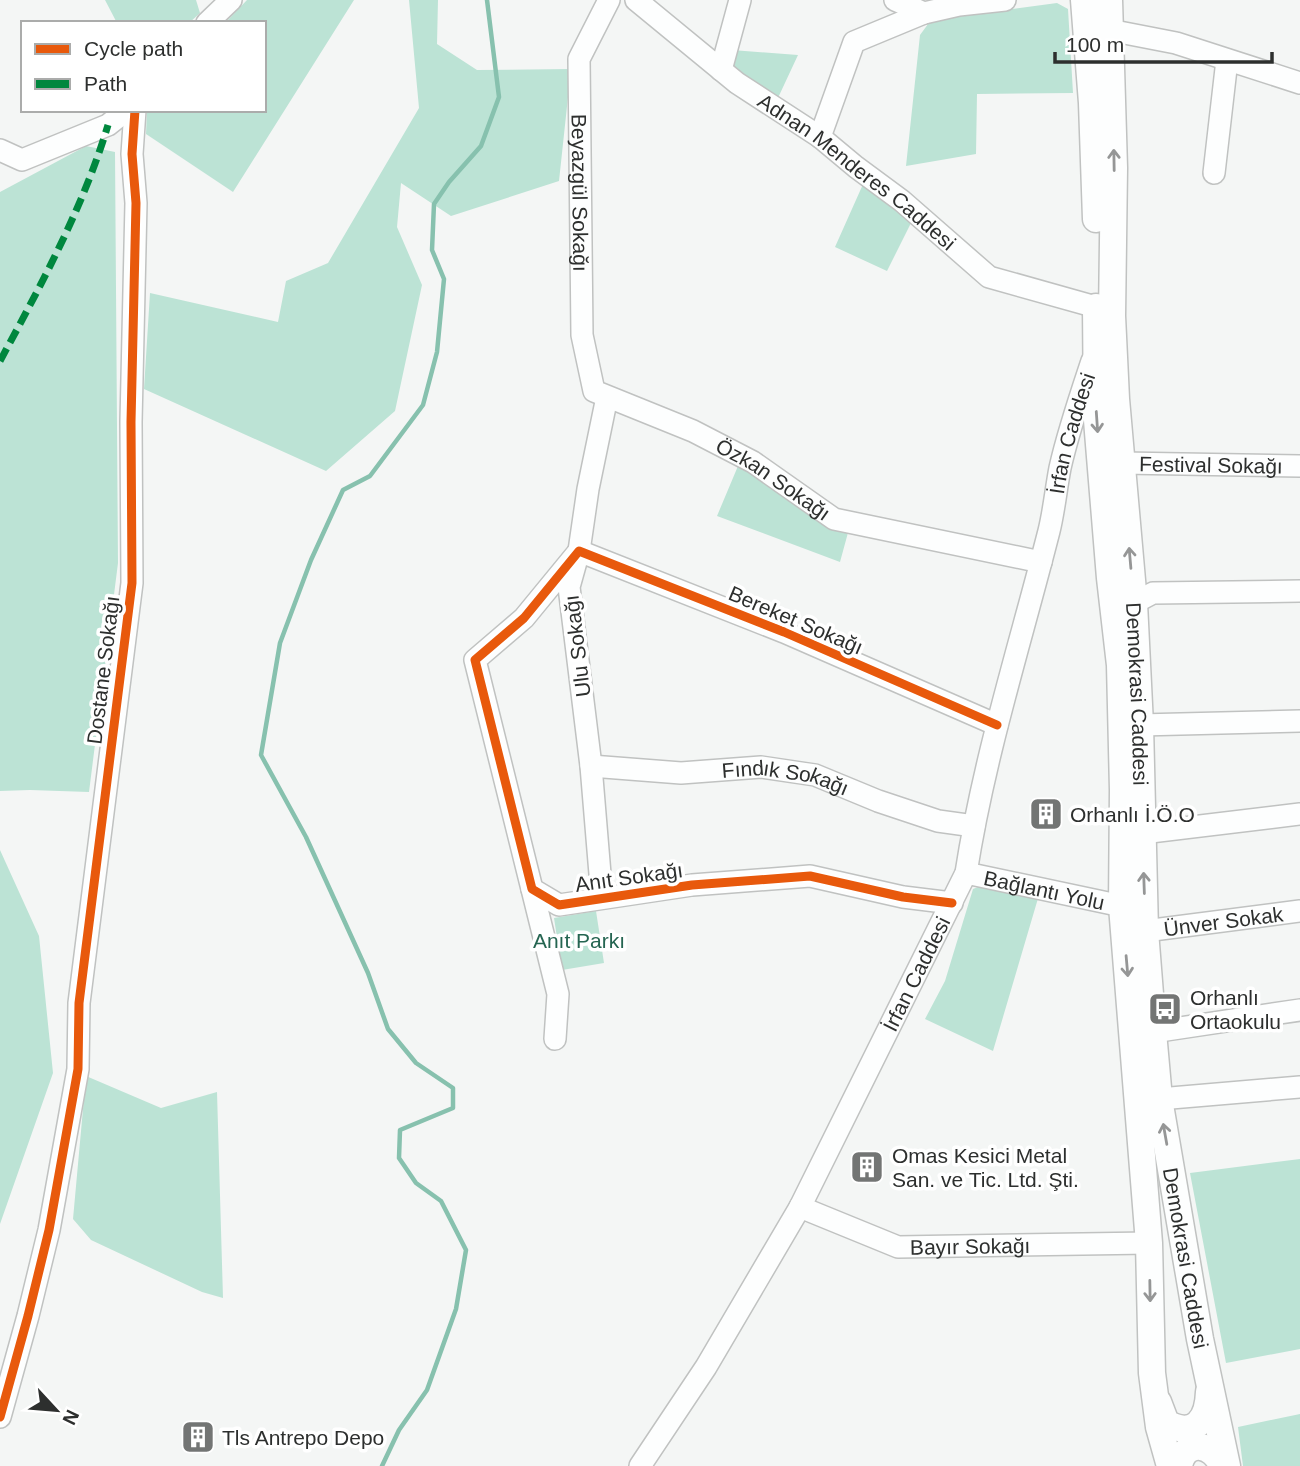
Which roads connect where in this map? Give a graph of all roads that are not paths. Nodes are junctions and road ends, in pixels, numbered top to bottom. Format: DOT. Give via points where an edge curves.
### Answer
graph roads {
  1 [pos="230,0"];
  2 [pos="609,0"];
  3 [pos="636,0"];
  4 [pos="740,0"];
  5 [pos="895,0"];
  6 [pos="1006,0"];
  7 [pos="1103,7"];
  8 [pos="924,13"];
  9 [pos="209,21"];
  10 [pos="1227,60"];
  11 [pos="720,70"];
  12 [pos="1300,83"];
  13 [pos="124,112"];
  14 [pos="135,112"];
  15 [pos="820,137"];
  16 [pos="0,150"];
  17 [pos="1214,173"];
  18 [pos="1096,307"];
  19 [pos="1095,354"];
  20 [pos="601,394"];
  21 [pos="1122,463"];
  22 [pos="1300,466"];
  23 [pos="579,551"];
  24 [pos="1041,562"];
  25 [pos="1300,590"];
  26 [pos="1134,603"];
  27 [pos="1300,721"];
  28 [pos="997,725"];
  29 [pos="1140,725"];
  30 [pos="591,766"];
  31 [pos="1300,814"];
  32 [pos="974,826"];
  33 [pos="1142,833"];
  34 [pos="967,873"];
  35 [pos="532,889"];
  36 [pos="602,898"];
  37 [pos="952,903"];
  38 [pos="1122,906"];
  39 [pos="1300,911"];
  40 [pos="1145,931"];
  41 [pos="1300,1010"];
  42 [pos="1153,1032"];
  43 [pos="555,1039"];
  44 [pos="1300,1087"];
  45 [pos="1159,1099"];
  46 [pos="800,1207"];
  47 [pos="1149,1243"];
  48 [pos="1152,1373"];
  49 [pos="1208,1375"];
  50 [pos="0,1417"];
  51 [pos="640,1466"];
  52 [pos="1170,1466"];
  53 [pos="1179,1466"];
  54 [pos="1225,1466"];
  1 -- 9 [label="street"];
  2 -- 20 [label="street, Beyazgül Sokağı" via="579,59 582,335"];
  3 -- 11 [label="street, Adnan Menderes Caddesi"];
  4 -- 11 [label="street"];
  5 -- 8 [label="street"];
  6 -- 8 [label="street"];
  7 -- 10 [label="street" via="1176,43"];
  7 -- 18 [label="main road, Demokrasi Caddesi"];
  21 -- 7 [label="main road, Demokrasi Caddesi, one-way" via="1112,316 1114,168"];
  8 -- 15 [label="street" via="854,42"];
  10 -- 12 [label="street"];
  10 -- 17 [label="street"];
  11 -- 15 [label="street, Adnan Menderes Caddesi"];
  13 -- 16 [label="street" via="108,125 22,160"];
  14 -- 50 [label="street, Dostane Sokağı" via="132,583 81,990 78,1069 48,1230"];
  15 -- 18 [label="street, Adnan Menderes Caddesi" via="989,277"];
  18 -- 19 [label="main road, Demokrasi Caddesi"];
  19 -- 24 [label="street, İrfan Caddesi" via="1072,420"];
  19 -- 38 [label="main road, Demokrasi Caddesi, one-way" via="1120,665"];
  20 -- 23 [label="street, Ulu Sokağı"];
  20 -- 24 [label="street, Özkan Sokağı" via="753,462 834,519"];
  21 -- 22 [label="street, Festival Sokağı"];
  26 -- 21 [label="main road, Demokrasi Caddesi, one-way"];
  23 -- 28 [label="street, Bereket Sokağı" via="784,632"];
  23 -- 30 [label="street, Ulu Sokağı" via="569,587"];
  23 -- 35 [label="street" via="524,618 475,660"];
  24 -- 28 [label="street, İrfan Caddesi"];
  25 -- 26 [label="street" via="1153,593"];
  26 -- 29 [label="main road, Demokrasi Caddesi"];
  27 -- 29 [label="street"];
  28 -- 32 [label="street, İrfan Caddesi"];
  29 -- 33 [label="main road, Demokrasi Caddesi"];
  30 -- 32 [label="street, Fındık Sokağı" via="681,773 761,767 815,775 938,821"];
  30 -- 36 [label="street, Ulu Sokağı"];
  31 -- 33 [label="street"];
  32 -- 34 [label="street, İrfan Caddesi"];
  40 -- 33 [label="main road, Demokrasi Caddesi, one-way"];
  34 -- 37 [label="street, İrfan Caddesi"];
  34 -- 38 [label="street, Bağlantı Yolu"];
  35 -- 36 [label="street, Anıt Sokağı" via="559,905"];
  35 -- 43 [label="street" via="558,994"];
  36 -- 37 [label="street, Anıt Sokağı" via="810,876"];
  37 -- 46 [label="street, İrfan Caddesi"];
  38 -- 47 [label="main road, Demokrasi Caddesi, one-way"];
  39 -- 40 [label="street, Ünver Sokak"];
  40 -- 42 [label="main road, Demokrasi Caddesi"];
  41 -- 42 [label="street"];
  42 -- 45 [label="main road, Demokrasi Caddesi"];
  44 -- 45 [label="street"];
  49 -- 45 [label="main road, Demokrasi Caddesi, one-way"];
  46 -- 47 [label="street, Bayır Sokağı" via="898,1247"];
  46 -- 51 [label="street, İrfan Caddesi" via="706,1367"];
  47 -- 48 [label="main road, Demokrasi Caddesi, one-way"];
  48 -- 49 [label="main road" via="1166,1423 1182,1429 1199,1424 1206,1415"];
  48 -- 52 [label="main road, Demokrasi Caddesi"];
  49 -- 54 [label="main road, Demokrasi Caddesi"];
  53 -- 54 [label="main road" via="1185,1451 1202,1446"];
}
